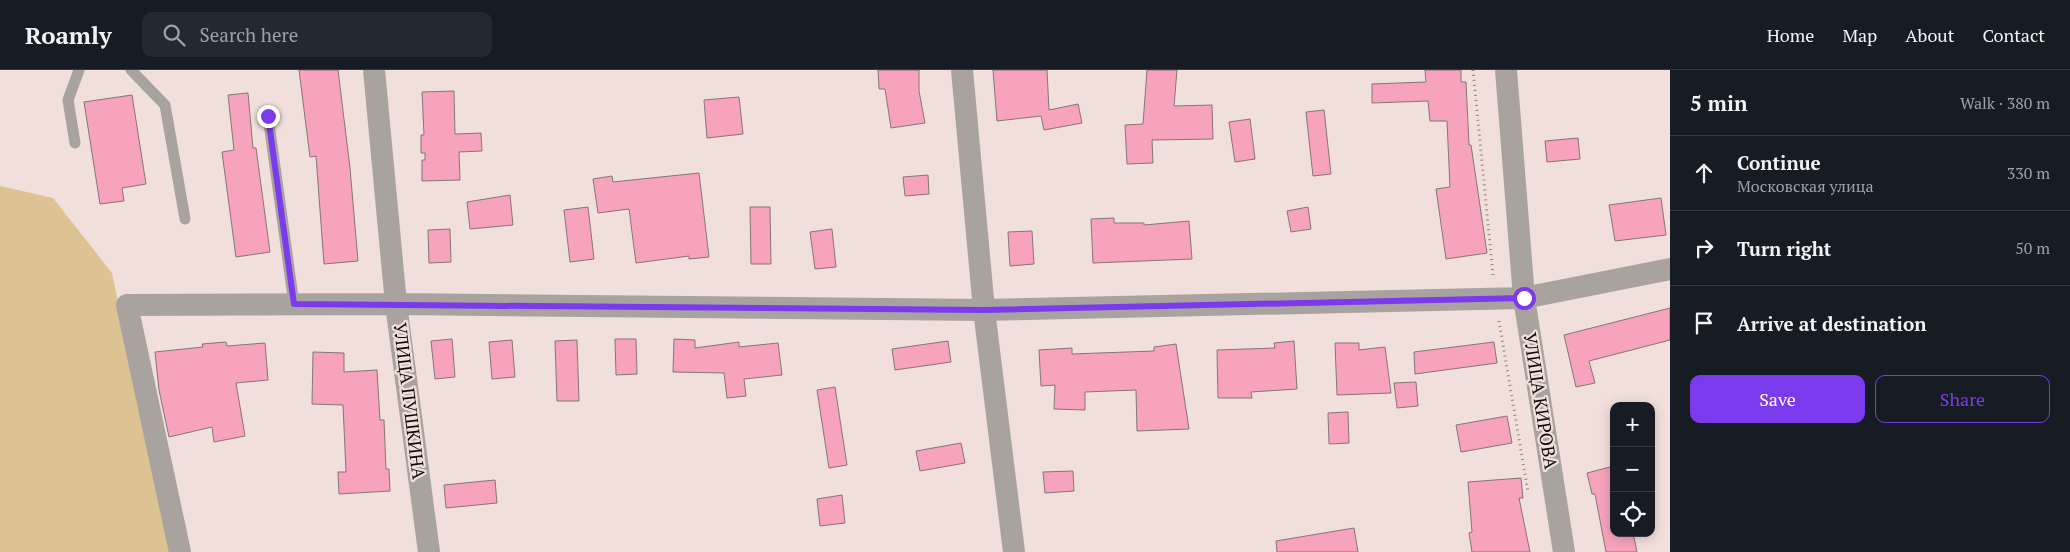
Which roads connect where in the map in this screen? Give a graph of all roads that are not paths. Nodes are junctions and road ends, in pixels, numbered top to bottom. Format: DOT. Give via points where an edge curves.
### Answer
graph roads {
  1 [pos="79,70"];
  2 [pos="131,70"];
  3 [pos="374,70"];
  4 [pos="962,70"];
  5 [pos="1506,70"];
  6 [pos="268,116"];
  7 [pos="75,143"];
  8 [pos="185,219"];
  9 [pos="1670,269"];
  10 [pos="1524,298"];
  11 [pos="294,304"];
  12 [pos="396,304"];
  13 [pos="984,310"];
  14 [pos="180,552"];
  15 [pos="429,552"];
  16 [pos="1014,552"];
  17 [pos="1564,552"];
  1 -- 7 [label="lane" via="68,100"];
  2 -- 8 [label="lane" via="165,105"];
  3 -- 12 [label="street, УЛИЦА ПУШКИНА"];
  4 -- 13 [label="street"];
  5 -- 10 [label="street, УЛИЦА КИРОВА"];
  6 -- 11 [label="lane"];
  9 -- 10 [label="street"];
  10 -- 13 [label="street"];
  10 -- 17 [label="street, УЛИЦА КИРОВА"];
  11 -- 12 [label="street"];
  11 -- 14 [label="street" via="126,305"];
  12 -- 13 [label="street"];
  12 -- 15 [label="street, УЛИЦА ПУШКИНА"];
  13 -- 16 [label="street"];
}
